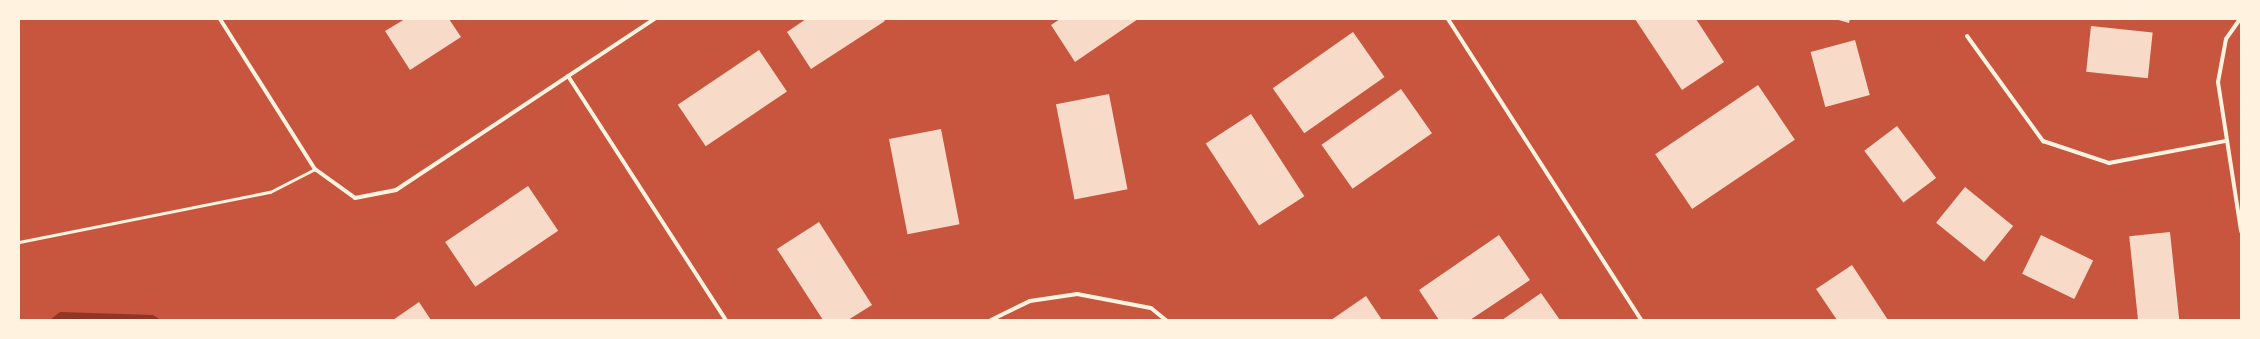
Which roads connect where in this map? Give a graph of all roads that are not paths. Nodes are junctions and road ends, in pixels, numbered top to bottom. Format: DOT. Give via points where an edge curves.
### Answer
graph roads {
  1 [pos="220,19"];
  2 [pos="654,19"];
  3 [pos="1448,19"];
  4 [pos="2240,19"];
  5 [pos="1967,36"];
  6 [pos="568,76"];
  7 [pos="2226,141"];
  8 [pos="315,168"];
  9 [pos="2241,231"];
  10 [pos="19,242"];
  11 [pos="726,320"];
  12 [pos="991,320"];
  13 [pos="1166,320"];
  14 [pos="1641,320"];
  1 -- 8 [label="street"];
  2 -- 6 [label="street"];
  3 -- 14 [label="street"];
  4 -- 7 [label="street" via="2226,39 2218,82"];
  5 -- 7 [label="street" via="2043,141 2110,163"];
  6 -- 8 [label="street" via="396,190 354,198"];
  6 -- 11 [label="street"];
  7 -- 9 [label="street"];
  8 -- 10 [label="lane" via="270,192"];
  12 -- 13 [label="street" via="1030,301 1077,294 1151,308"];
}
